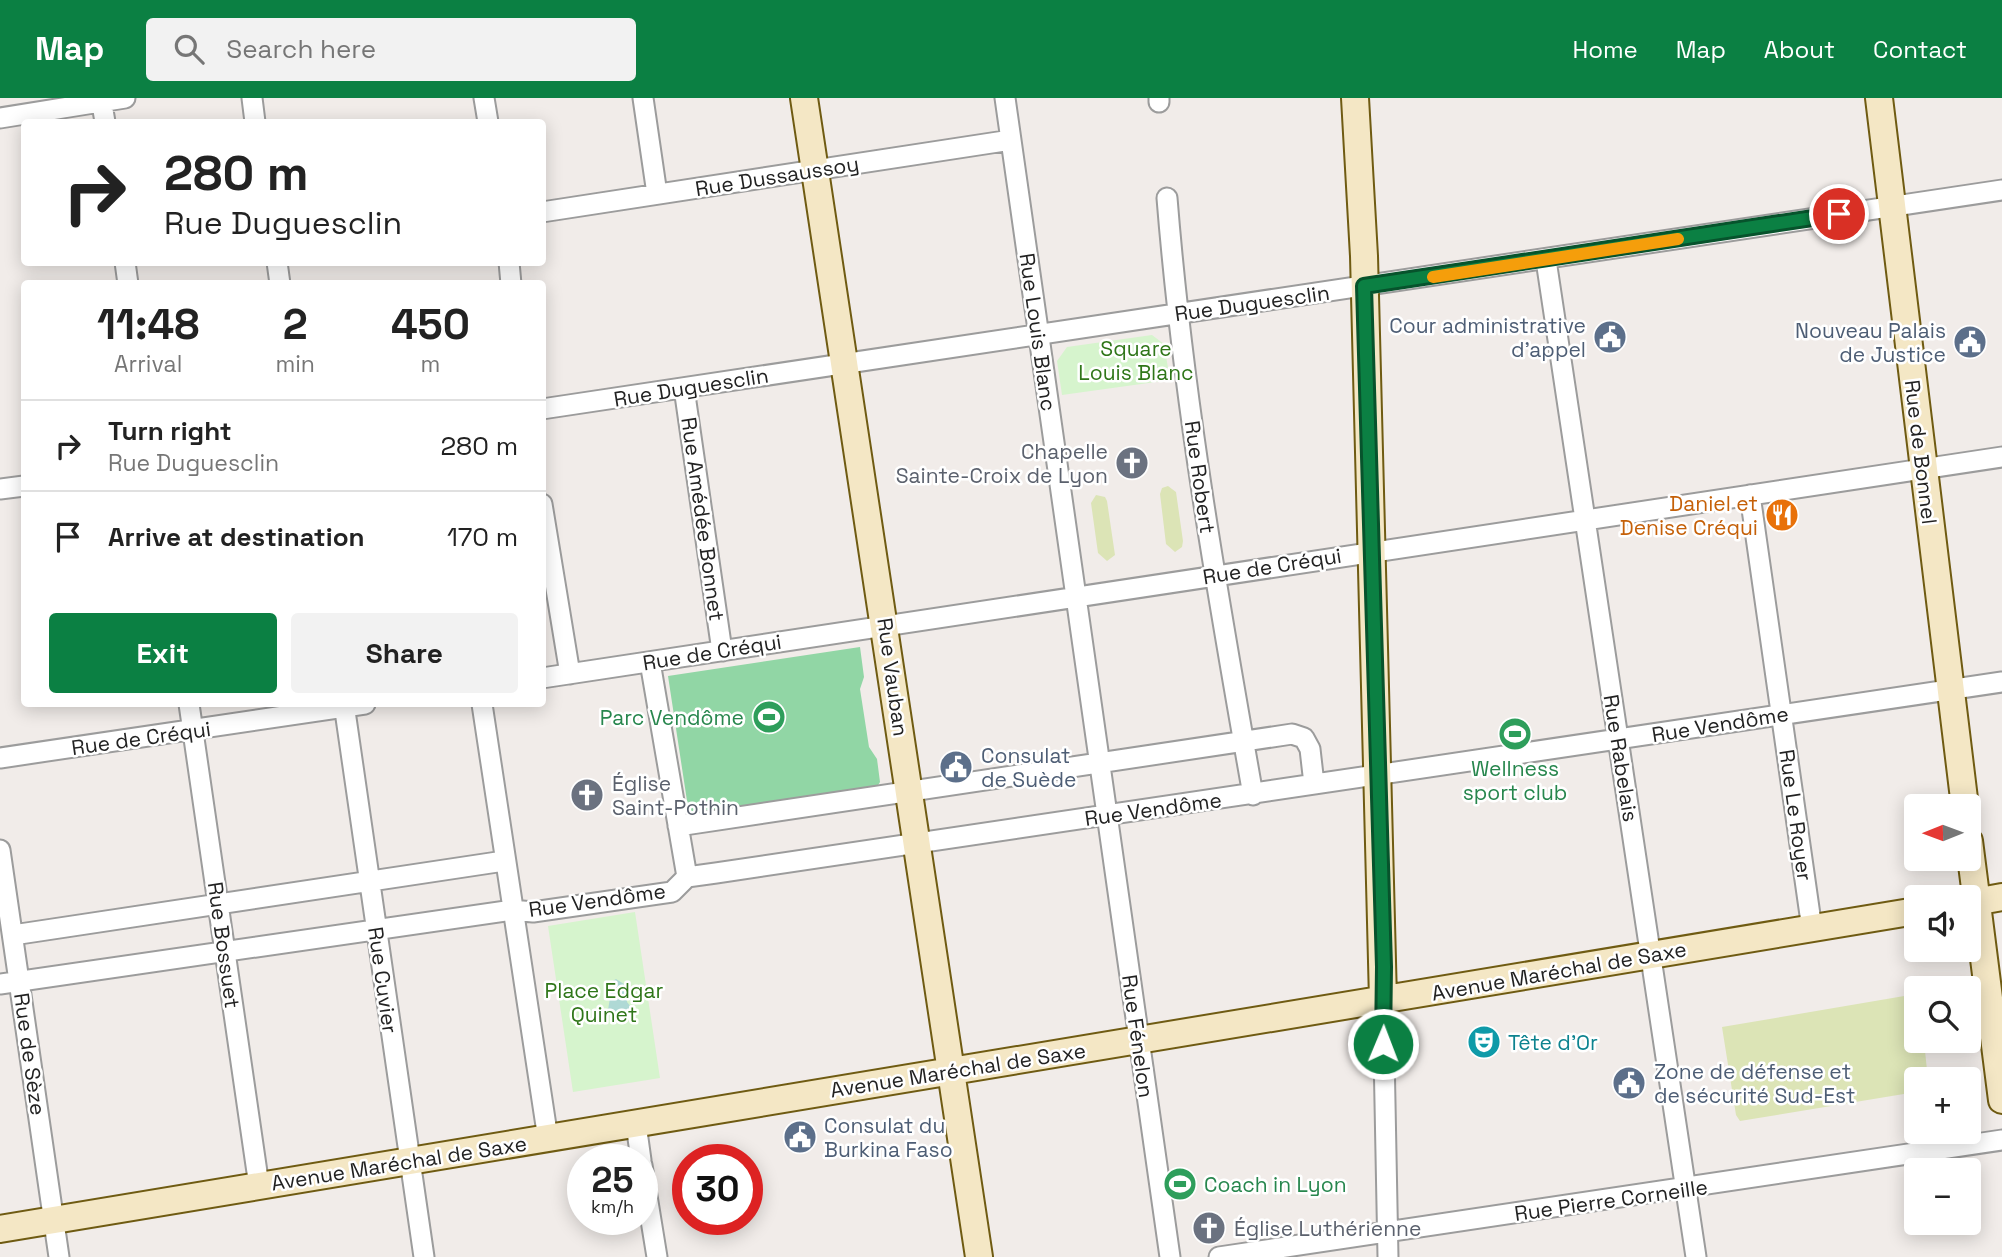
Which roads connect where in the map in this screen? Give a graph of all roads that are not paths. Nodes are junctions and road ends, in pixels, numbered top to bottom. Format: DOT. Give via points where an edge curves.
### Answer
graph roads {
  1 [pos="125,98"];
  2 [pos="251,98"];
  3 [pos="484,98"];
  4 [pos="643,98"];
  5 [pos="804,98"];
  6 [pos="1005,98"];
  7 [pos="1355,98"];
  8 [pos="1879,98"];
  9 [pos="101,100"];
  10 [pos="0,118"];
  11 [pos="104,119"];
  12 [pos="254,119"];
  13 [pos="488,119"];
  14 [pos="1011,140"];
  15 [pos="813,170"];
  16 [pos="2002,190"];
  17 [pos="657,194"];
  18 [pos="1167,198"];
  19 [pos="1892,206"];
  20 [pos="546,211"];
  21 [pos="1546,260"];
  22 [pos="1364,286"];
  23 [pos="1176,313"];
  24 [pos="1038,333"];
  25 [pos="843,364"];
  26 [pos="684,388"];
  27 [pos="546,409"];
  28 [pos="2002,457"];
  29 [pos="1924,470"];
  30 [pos="21,486"];
  31 [pos="0,489"];
  32 [pos="1750,495"];
  33 [pos="1585,520"];
  34 [pos="546,528"];
  35 [pos="1372,551"];
  36 [pos="1214,575"];
  37 [pos="1074,597"];
  38 [pos="885,625"];
  39 [pos="722,651"];
  40 [pos="650,662"];
  41 [pos="570,674"];
  42 [pos="546,677"];
  43 [pos="2002,682"];
  44 [pos="1951,690"];
  45 [pos="189,707"];
  46 [pos="338,707"];
  47 [pos="344,707"];
  48 [pos="482,707"];
  49 [pos="1781,714"];
  50 [pos="193,732"];
  51 [pos="1618,739"];
  52 [pos="1243,741"];
  53 [pos="0,758"];
  54 [pos="1100,764"];
  55 [pos="1378,773"];
  56 [pos="1314,784"];
  57 [pos="909,792"];
  58 [pos="1963,794"];
  59 [pos="1253,795"];
  60 [pos="1108,816"];
  61 [pos="678,826"];
  62 [pos="916,842"];
  63 [pos="0,850"];
  64 [pos="504,861"];
  65 [pos="1976,872"];
  66 [pos="687,877"];
  67 [pos="370,881"];
  68 [pos="1982,900"];
  69 [pos="218,904"];
  70 [pos="512,911"];
  71 [pos="1904,913"];
  72 [pos="375,929"];
  73 [pos="1812,929"];
  74 [pos="13,935"];
  75 [pos="225,950"];
  76 [pos="1651,955"];
  77 [pos="20,981"];
  78 [pos="0,984"];
  79 [pos="1383,1000"];
  80 [pos="1138,1041"];
  81 [pos="950,1072"];
  82 [pos="2002,1100"];
  83 [pos="636,1124"];
  84 [pos="548,1139"];
  85 [pos="2002,1140"];
  86 [pos="639,1144"];
  87 [pos="410,1161"];
  88 [pos="259,1186"];
  89 [pos="1686,1189"];
  90 [pos="54,1221"];
  91 [pos="0,1230"];
  92 [pos="1387,1232"];
  93 [pos="653,1235"];
  94 [pos="59,1257"];
  95 [pos="425,1257"];
  96 [pos="657,1257"];
  97 [pos="979,1257"];
  98 [pos="1170,1257"];
  99 [pos="1219,1257"];
  100 [pos="1388,1257"];
  101 [pos="1696,1257"];
  1 -- 9 [label="street"];
  2 -- 12 [label="street"];
  3 -- 13 [label="street"];
  4 -- 17 [label="street"];
  5 -- 15 [label="main road, Rue Vauban"];
  6 -- 14 [label="street, Rue Louis Blanc"];
  7 -- 22 [label="main road"];
  8 -- 19 [label="main road, Rue de Bonnel"];
  9 -- 10 [label="street"];
  9 -- 11 [label="street"];
  14 -- 15 [label="street, Rue Dussaussoy"];
  14 -- 24 [label="street, Rue Louis Blanc"];
  15 -- 17 [label="street, Rue Dussaussoy"];
  15 -- 25 [label="main road, Rue Vauban"];
  16 -- 19 [label="street, Rue Duguesclin"];
  17 -- 20 [label="street, Rue Dussaussoy"];
  18 -- 23 [label="street, Rue Robert"];
  19 -- 21 [label="street, Rue Duguesclin"];
  19 -- 29 [label="main road, Rue de Bonnel"];
  21 -- 22 [label="street, Rue Duguesclin"];
  21 -- 33 [label="street, Rue Rabelais"];
  22 -- 23 [label="street, Rue Duguesclin"];
  22 -- 35 [label="main road"];
  23 -- 24 [label="street, Rue Duguesclin"];
  23 -- 36 [label="street, Rue Robert"];
  24 -- 25 [label="street, Rue Duguesclin"];
  24 -- 37 [label="street, Rue Louis Blanc"];
  25 -- 26 [label="street, Rue Duguesclin"];
  25 -- 38 [label="main road, Rue Vauban"];
  26 -- 27 [label="street, Rue Duguesclin"];
  26 -- 39 [label="street, Rue Amédée Bonnet"];
  28 -- 29 [label="street, Rue de Créqui"];
  29 -- 32 [label="street, Rue de Créqui"];
  29 -- 44 [label="main road, Rue de Bonnel"];
  30 -- 31 [label="street"];
  32 -- 33 [label="street, Rue de Créqui"];
  32 -- 49 [label="street, Rue Le Royer"];
  33 -- 35 [label="street, Rue de Créqui"];
  33 -- 51 [label="street, Rue Rabelais"];
  34 -- 41 [label="street"];
  35 -- 36 [label="street, Rue de Créqui"];
  35 -- 55 [label="main road"];
  36 -- 37 [label="street, Rue de Créqui"];
  36 -- 52 [label="street, Rue Robert"];
  37 -- 38 [label="street, Rue de Créqui"];
  37 -- 54 [label="street, Rue Louis Blanc"];
  38 -- 39 [label="street, Rue de Créqui"];
  38 -- 57 [label="main road, Rue Vauban"];
  39 -- 40 [label="street, Rue de Créqui"];
  40 -- 41 [label="street, Rue de Créqui"];
  40 -- 61 [label="street"];
  41 -- 42 [label="street, Rue de Créqui"];
  43 -- 44 [label="street, Rue Vendôme"];
  44 -- 49 [label="street, Rue Vendôme"];
  44 -- 58 [label="main road, Rue de Bonnel"];
  45 -- 50 [label="street, Rue Bossuet"];
  46 -- 50 [label="street, Rue de Créqui"];
  47 -- 67 [label="street, Rue Cuvier"];
  48 -- 64 [label="street"];
  49 -- 51 [label="street, Rue Vendôme"];
  49 -- 73 [label="street, Rue Le Royer"];
  50 -- 53 [label="street, Rue de Créqui"];
  50 -- 69 [label="street, Rue Bossuet"];
  51 -- 55 [label="street, Rue Vendôme"];
  51 -- 76 [label="street, Rue Rabelais"];
  52 -- 54 [label="street"];
  52 -- 56 [label="street" via="1292,734 1304,738 1310,748"];
  52 -- 59 [label="street, Rue Robert"];
  54 -- 57 [label="street"];
  54 -- 60 [label="street, Rue Louis Blanc"];
  55 -- 56 [label="street, Rue Vendôme"];
  55 -- 79 [label="main road"];
  56 -- 59 [label="street, Rue Vendôme"];
  57 -- 61 [label="street"];
  57 -- 62 [label="main road, Rue Vauban"];
  59 -- 60 [label="street, Rue Vendôme"];
  60 -- 62 [label="street, Rue Vendôme"];
  60 -- 80 [label="street, Rue Fénelon"];
  61 -- 66 [label="street"];
  62 -- 66 [label="street, Rue Vendôme"];
  62 -- 81 [label="main road, Rue Vauban"];
  63 -- 74 [label="street, Rue de Sèze"];
  64 -- 67 [label="street"];
  64 -- 70 [label="street"];
  65 -- 68 [label="main road"];
  66 -- 70 [label="street, Rue Vendôme" via="672,892"];
  67 -- 69 [label="street"];
  67 -- 72 [label="street, Rue Cuvier"];
  68 -- 82 [label="main road"];
  69 -- 74 [label="street"];
  69 -- 75 [label="street, Rue Bossuet"];
  70 -- 72 [label="street, Rue Vendôme"];
  70 -- 84 [label="street"];
  71 -- 73 [label="main road, Avenue Maréchal de Saxe"];
  72 -- 75 [label="street, Rue Vendôme"];
  72 -- 87 [label="street, Rue Cuvier"];
  73 -- 76 [label="main road, Avenue Maréchal de Saxe"];
  74 -- 77 [label="street, Rue de Sèze"];
  75 -- 77 [label="street, Rue Vendôme"];
  75 -- 88 [label="street, Rue Bossuet"];
  76 -- 79 [label="main road, Avenue Maréchal de Saxe"];
  76 -- 89 [label="street, Rue Rabelais"];
  77 -- 78 [label="street, Rue Vendôme"];
  77 -- 90 [label="street, Rue de Sèze"];
  79 -- 80 [label="main road, Avenue Maréchal de Saxe"];
  79 -- 92 [label="street"];
  80 -- 81 [label="main road, Avenue Maréchal de Saxe"];
  80 -- 98 [label="street, Rue Fénelon"];
  81 -- 83 [label="main road, Avenue Maréchal de Saxe"];
  81 -- 97 [label="main road, Rue Vauban"];
  83 -- 84 [label="main road, Avenue Maréchal de Saxe"];
  83 -- 86 [label="street"];
  84 -- 87 [label="main road, Avenue Maréchal de Saxe"];
  85 -- 89 [label="street, Rue Pierre Corneille"];
  87 -- 88 [label="main road, Avenue Maréchal de Saxe"];
  87 -- 95 [label="street, Rue Cuvier"];
  88 -- 90 [label="main road, Avenue Maréchal de Saxe"];
  89 -- 92 [label="street, Rue Pierre Corneille"];
  89 -- 101 [label="street, Rue Rabelais"];
  90 -- 91 [label="main road, Avenue Maréchal de Saxe"];
  90 -- 94 [label="street, Rue de Sèze"];
  92 -- 99 [label="street, Rue Pierre Corneille"];
  92 -- 100 [label="street"];
  93 -- 96 [label="street"];
}
